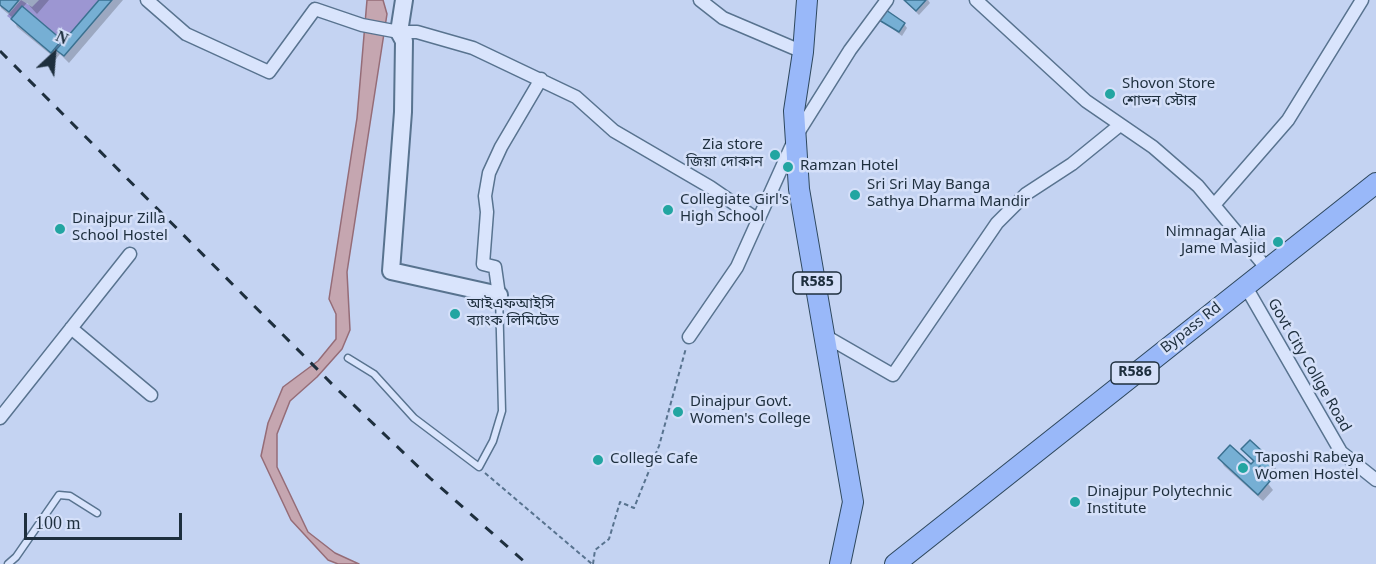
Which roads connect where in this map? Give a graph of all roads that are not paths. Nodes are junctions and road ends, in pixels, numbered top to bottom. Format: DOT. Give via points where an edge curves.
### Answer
graph roads {
  1 [pos="147,0"];
  2 [pos="404,0"];
  3 [pos="700,0"];
  4 [pos="807,0"];
  5 [pos="887,0"];
  6 [pos="976,0"];
  7 [pos="1362,0"];
  8 [pos="399,32"];
  9 [pos="803,52"];
  10 [pos="541,79"];
  11 [pos="1120,124"];
  12 [pos="796,136"];
  13 [pos="1376,183"];
  14 [pos="1214,205"];
  15 [pos="758,220"];
  16 [pos="130,254"];
  17 [pos="1268,270"];
  18 [pos="1246,287"];
  19 [pos="499,296"];
  20 [pos="71,328"];
  21 [pos="689,337"];
  22 [pos="827,337"];
  23 [pos="348,358"];
  24 [pos="151,395"];
  25 [pos="0,418"];
  26 [pos="1376,480"];
  27 [pos="97,513"];
  28 [pos="8,564"];
  29 [pos="840,564"];
  30 [pos="895,564"];
  1 -- 8 [label="street" via="186,34 269,72 315,9 362,25"];
  2 -- 8 [label="street"];
  3 -- 9 [label="street" via="723,18"];
  4 -- 9 [label="main road, R585"];
  5 -- 12 [label="street"];
  6 -- 11 [label="street" via="1086,101"];
  7 -- 14 [label="street" via="1288,120"];
  8 -- 10 [label="street" via="417,32 473,48"];
  8 -- 19 [label="street" via="404,41 403,112 391,271"];
  9 -- 12 [label="main road, R585" via="794,111"];
  10 -- 15 [label="street" via="576,97 614,131"];
  10 -- 19 [label="street" via="489,173 483,264 495,267"];
  11 -- 14 [label="street" via="1153,147"];
  11 -- 22 [label="street" via="1072,164 1026,194 997,223 893,375"];
  12 -- 15 [label="street"];
  12 -- 22 [label="main road, R585" via="800,189"];
  13 -- 17 [label="main road, Bypass Rd / R586"];
  14 -- 17 [label="street"];
  15 -- 21 [label="street" via="737,267"];
  16 -- 20 [label="street"];
  17 -- 18 [label="main road, Bypass Rd / R586"];
  18 -- 26 [label="street, Govt City Collge Road" via="1341,452"];
  18 -- 30 [label="main road, Bypass Rd / R586"];
  19 -- 23 [label="lane" via="501,411 493,441 478,467 414,417 374,374"];
  20 -- 24 [label="street"];
  20 -- 25 [label="street"];
  22 -- 29 [label="main road, R585" via="852,502"];
  27 -- 28 [label="lane" via="70,496 59,495"];
}
